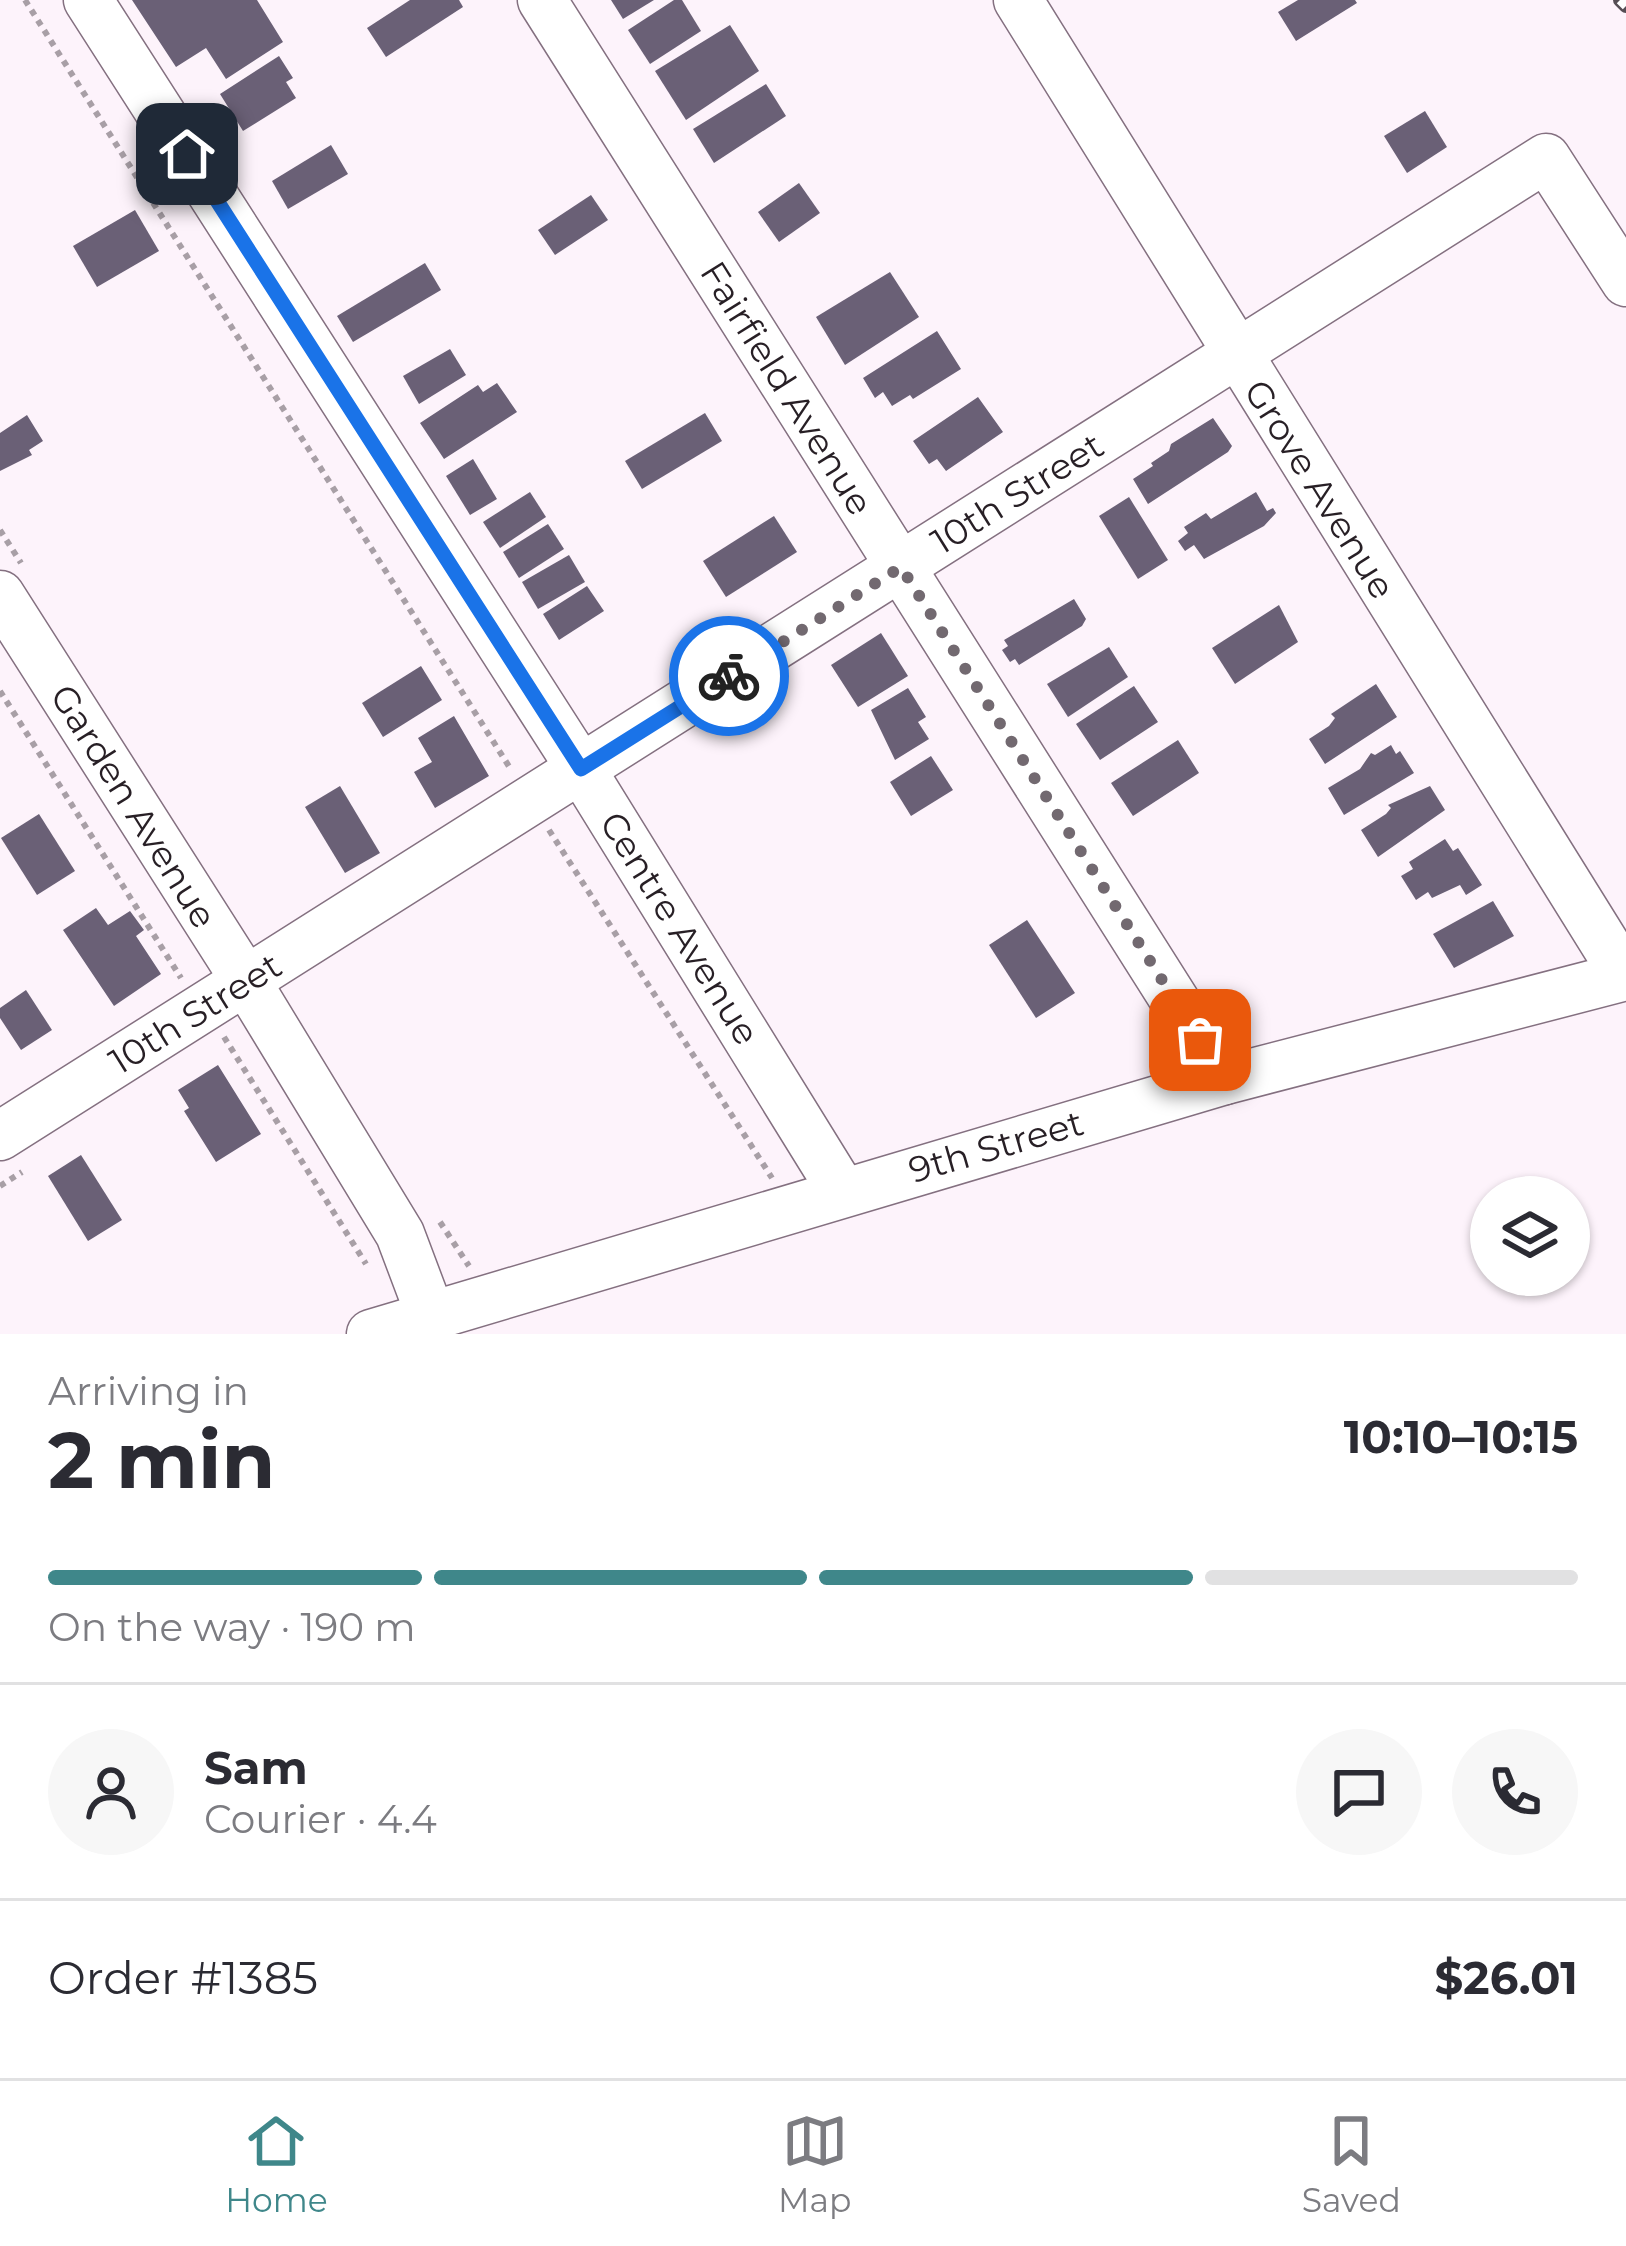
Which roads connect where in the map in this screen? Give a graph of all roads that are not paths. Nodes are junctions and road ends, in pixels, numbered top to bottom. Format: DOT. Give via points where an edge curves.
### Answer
graph roads {
  1 [pos="88,0"];
  2 [pos="542,0"];
  3 [pos="1018,0"];
  4 [pos="1626,281"];
  5 [pos="1237,354"];
  6 [pos="901,567"];
  7 [pos="12,582"];
  8 [pos="581,769"];
  9 [pos="1625,976"];
  10 [pos="246,981"];
  11 [pos="1225,1080"];
  12 [pos="0,1136"];
  13 [pos="842,1192"];
  14 [pos="429,1326"];
  15 [pos="371,1334"];
  1 -- 8 [label="street, Centre Avenue"];
  2 -- 6 [label="street, Fairfield Avenue"];
  3 -- 5 [label="street, Grove Avenue"];
  4 -- 5 [label="street, 10th Street" via="1546,158"];
  5 -- 6 [label="street, 10th Street"];
  5 -- 9 [label="street, Grove Avenue"];
  6 -- 8 [label="street, 10th Street"];
  6 -- 11 [label="street, Fairfield Avenue"];
  7 -- 10 [label="street, Garden Avenue"];
  8 -- 10 [label="street, 10th Street"];
  8 -- 13 [label="street, Centre Avenue"];
  9 -- 11 [label="street, 9th Street"];
  10 -- 12 [label="street, 10th Street"];
  10 -- 14 [label="street, Garden Avenue" via="400,1234"];
  11 -- 13 [label="street, 9th Street"];
  13 -- 14 [label="street, 9th Street"];
  14 -- 15 [label="street, 9th Street"];
}
